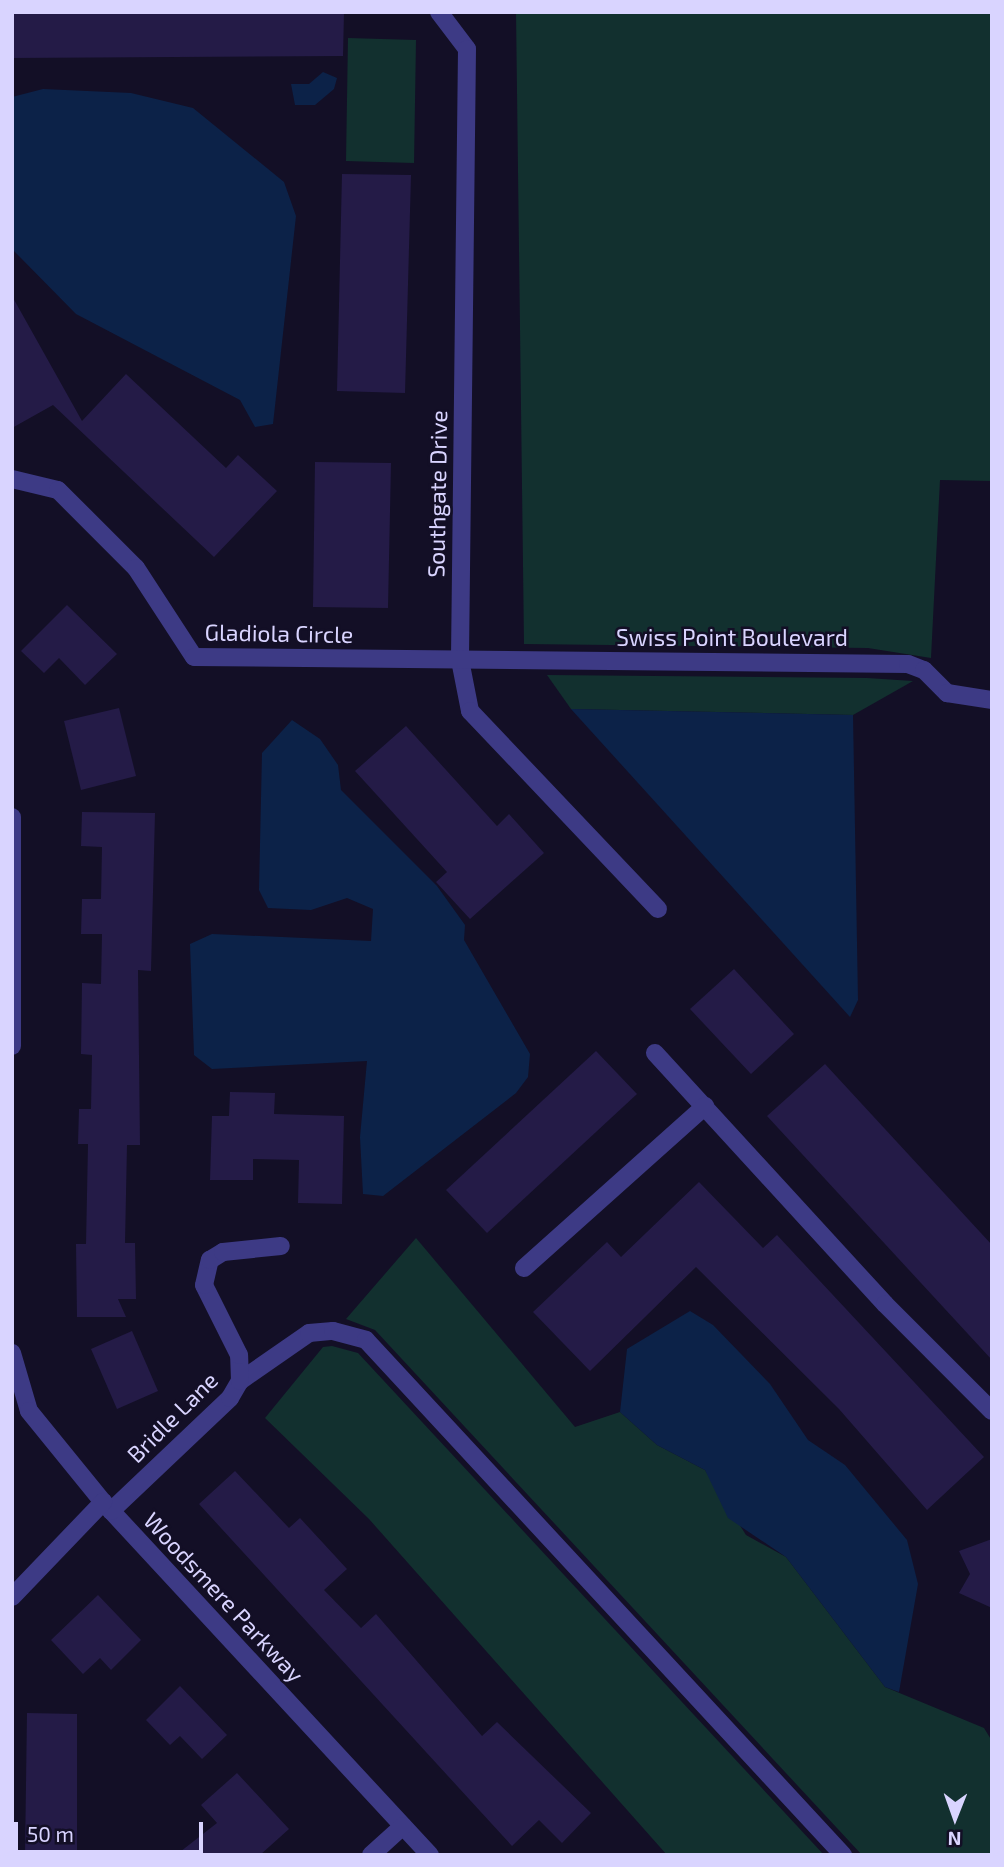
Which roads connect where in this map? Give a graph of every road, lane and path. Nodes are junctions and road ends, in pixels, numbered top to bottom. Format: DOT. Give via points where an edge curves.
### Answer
graph roads {
  1 [pos="439,12"];
  2 [pos="12,479"];
  3 [pos="460,660"];
  4 [pos="992,700"];
  5 [pos="12,817"];
  6 [pos="658,909"];
  7 [pos="12,1046"];
  8 [pos="655,1053"];
  9 [pos="705,1106"];
  10 [pos="281,1246"];
  11 [pos="524,1268"];
  12 [pos="12,1353"];
  13 [pos="240,1381"];
  14 [pos="992,1411"];
  15 [pos="107,1506"];
  16 [pos="12,1597"];
  17 [pos="402,1826"];
  18 [pos="371,1855"];
  19 [pos="430,1855"];
  20 [pos="843,1855"];
  1 -- 3 [label="street, Southgate Drive" via="467,49"];
  2 -- 3 [label="street, Gladiola Circle" via="58,490 136,568 194,657"];
  3 -- 4 [label="street, Swiss Point Boulevard" via="908,664 924,670 947,693"];
  3 -- 6 [label="street, Southgate Drive" via="470,711"];
  5 -- 7 [label="street"];
  8 -- 9 [label="street"];
  9 -- 11 [label="street"];
  9 -- 14 [label="street" via="885,1304"];
  10 -- 13 [label="street, Bridle Lane" via="223,1252 204,1273 212,1306 239,1355"];
  12 -- 15 [label="street, Woodsmere Parkway" via="29,1411"];
  13 -- 15 [label="street, Bridle Lane" via="230,1398"];
  13 -- 20 [label="street" via="309,1333 332,1331 366,1340"];
  15 -- 16 [label="street, Bridle Lane"];
  15 -- 17 [label="street, Woodsmere Parkway"];
  17 -- 18 [label="street"];
  17 -- 19 [label="street, Woodsmere Parkway"];
}
